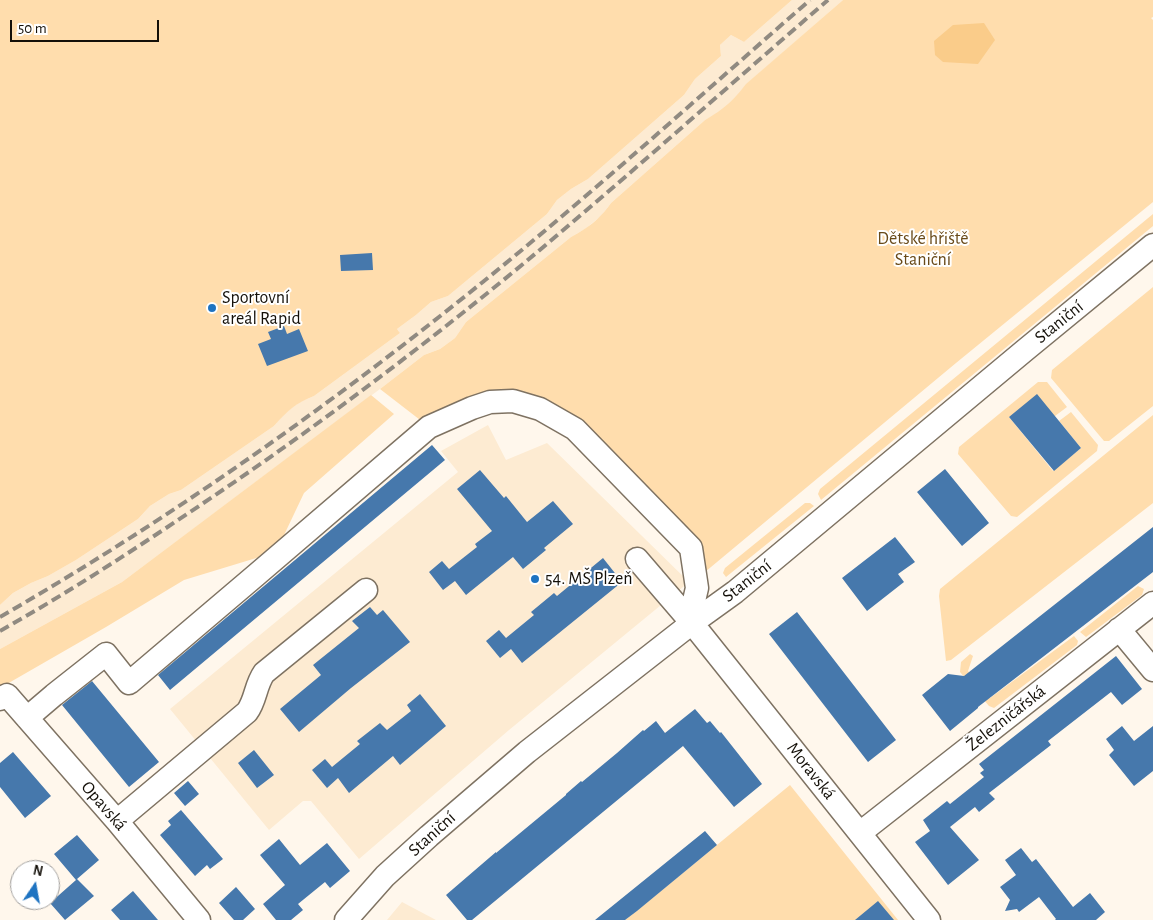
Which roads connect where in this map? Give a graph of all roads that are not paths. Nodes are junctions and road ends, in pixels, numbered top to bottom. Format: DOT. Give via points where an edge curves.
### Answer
graph roads {
  1 [pos="1153,245"];
  2 [pos="637,559"];
  3 [pos="366,590"];
  4 [pos="1153,603"];
  5 [pos="692,622"];
  6 [pos="1119,629"];
  7 [pos="1153,670"];
  8 [pos="3,697"];
  9 [pos="27,718"];
  10 [pos="117,821"];
  11 [pos="860,833"];
  12 [pos="199,920"];
  13 [pos="346,920"];
  14 [pos="929,920"];
  1 -- 5 [label="street, Staniční" via="735,592"];
  2 -- 5 [label="street, Moravská"];
  3 -- 10 [label="street" via="264,673 247,712"];
  4 -- 6 [label="street, Železničářská"];
  5 -- 9 [label="street" via="697,588 691,548 574,429 540,409 513,401 490,402 429,427 129,683 106,654"];
  5 -- 11 [label="street, Moravská"];
  5 -- 13 [label="street, Staniční" via="527,752 428,836 385,876"];
  6 -- 7 [label="street"];
  6 -- 11 [label="street, Železničářská"];
  8 -- 9 [label="street, Opavská"];
  9 -- 10 [label="street, Opavská"];
  10 -- 12 [label="street, Opavská"];
  11 -- 14 [label="street, Moravská"];
}
